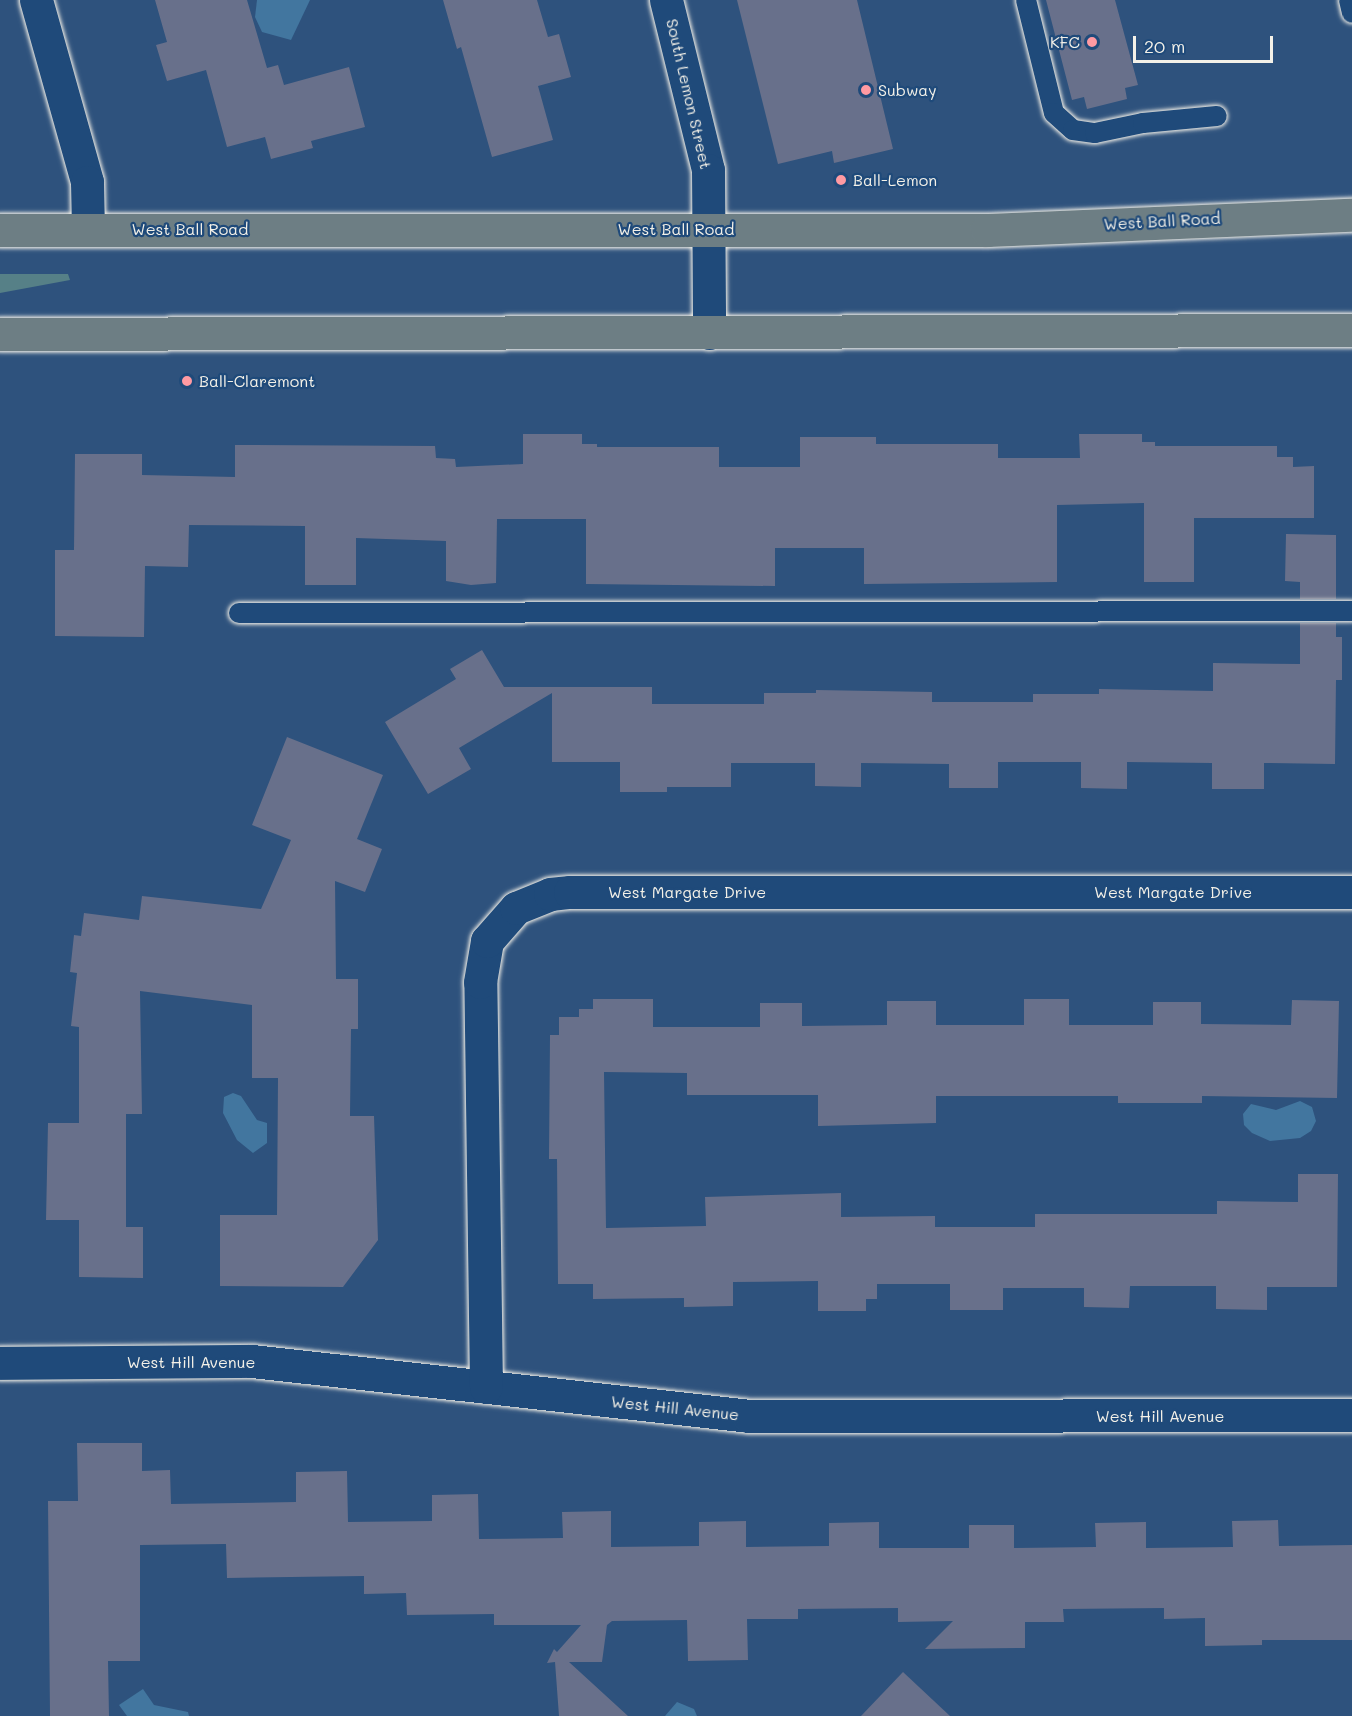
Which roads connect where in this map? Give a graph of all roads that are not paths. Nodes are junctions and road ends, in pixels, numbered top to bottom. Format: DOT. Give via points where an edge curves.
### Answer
graph roads {
  1 [pos="36,0"];
  2 [pos="666,0"];
  3 [pos="1026,0"];
  4 [pos="1348,0"];
  5 [pos="1352,12"];
  6 [pos="1217,116"];
  7 [pos="1352,215"];
  8 [pos="708,229"];
  9 [pos="0,230"];
  10 [pos="88,230"];
  11 [pos="1352,330"];
  12 [pos="709,333"];
  13 [pos="0,334"];
  14 [pos="1352,611"];
  15 [pos="239,613"];
  16 [pos="1352,892"];
  17 [pos="0,1363"];
  18 [pos="486,1388"];
  19 [pos="1352,1415"];
  1 -- 10 [label="street" via="87,182"];
  2 -- 8 [label="street, South Lemon Street" via="708,170"];
  3 -- 6 [label="lane" via="1054,112 1073,130 1095,133 1143,123"];
  4 -- 5 [label="lane"];
  7 -- 8 [label="main road, West Ball Road" via="987,230"];
  8 -- 10 [label="main road, West Ball Road"];
  8 -- 12 [label="street, South Lemon Street"];
  9 -- 10 [label="main road, West Ball Road"];
  11 -- 12 [label="main road"];
  12 -- 13 [label="main road"];
  14 -- 15 [label="lane"];
  16 -- 18 [label="street, West Margate Drive" via="570,892 550,894 516,908 487,941 480,982"];
  17 -- 18 [label="street, West Hill Avenue" via="252,1361"];
  18 -- 19 [label="street, West Hill Avenue" via="748,1416"];
}
